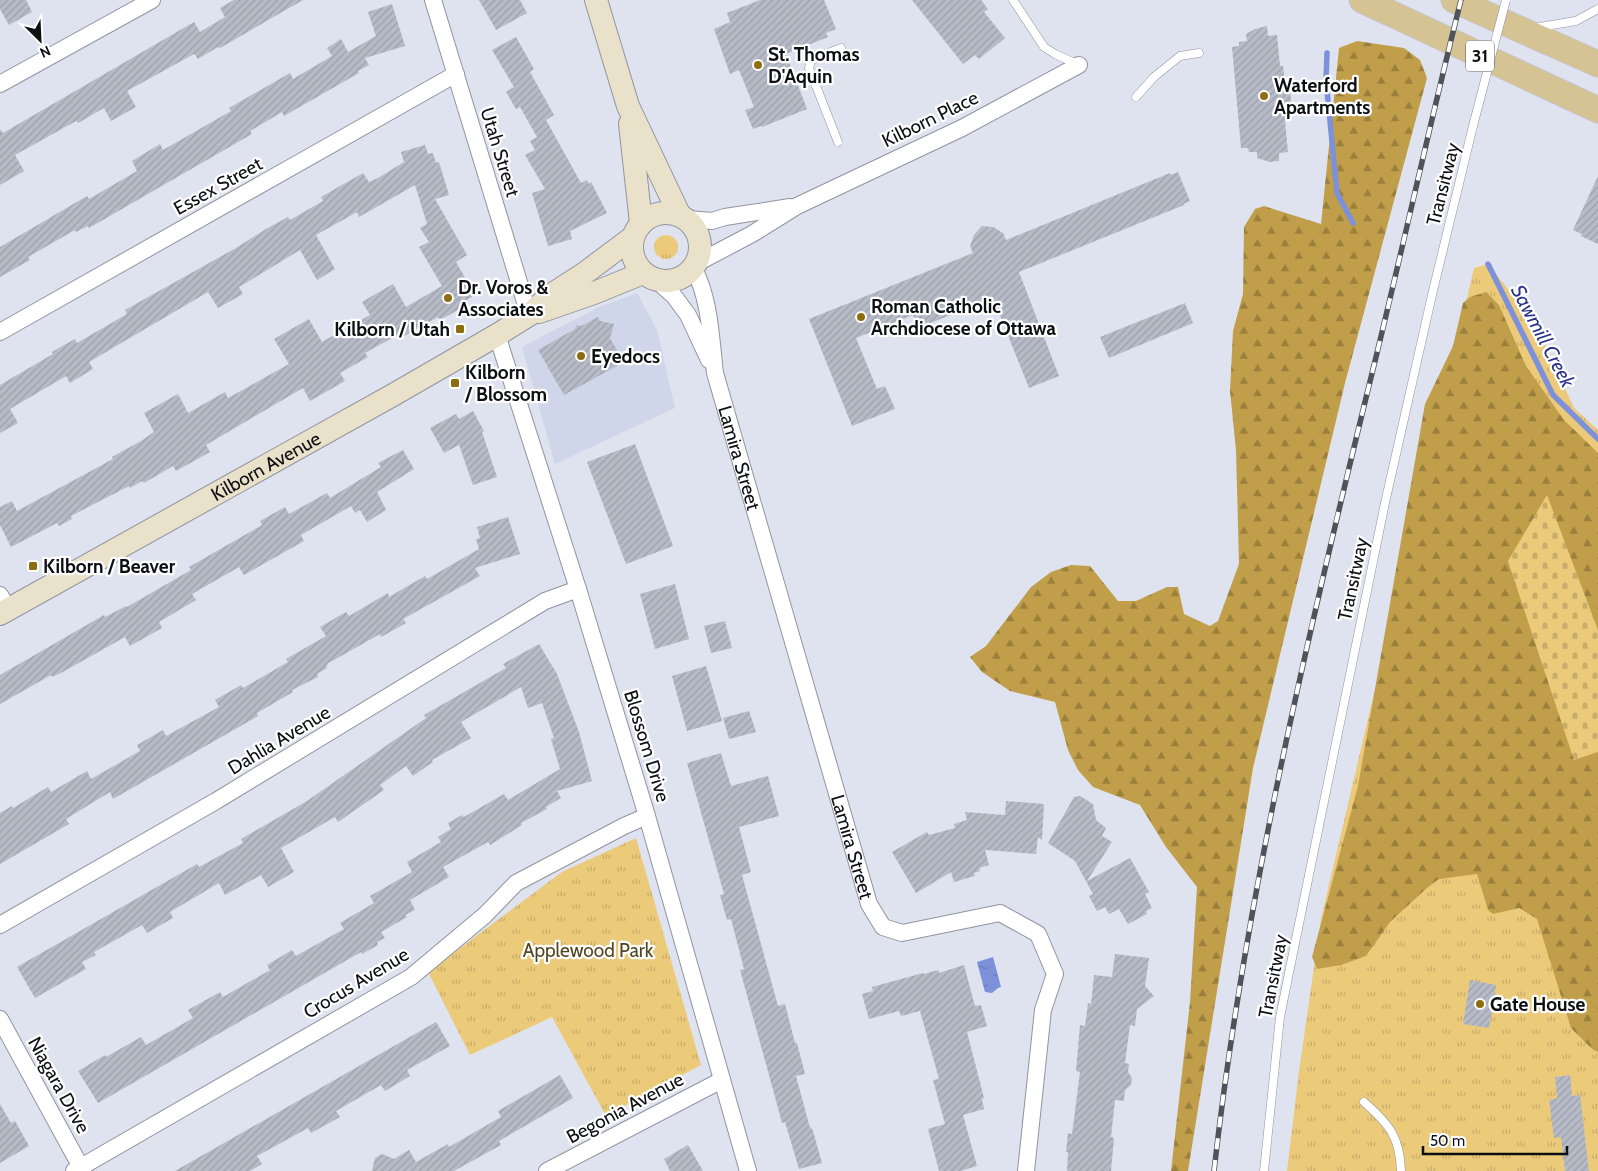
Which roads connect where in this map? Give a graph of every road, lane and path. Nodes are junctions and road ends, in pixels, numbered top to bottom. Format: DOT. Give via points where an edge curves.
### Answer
graph roads {
  1 [pos="152,0"];
  2 [pos="433,0"];
  3 [pos="596,0"];
  4 [pos="1013,0"];
  5 [pos="1362,0"];
  6 [pos="1454,0"];
  7 [pos="1506,0"];
  8 [pos="1598,9"];
  9 [pos="1519,29"];
  10 [pos="841,48"];
  11 [pos="1199,53"];
  12 [pos="1598,64"];
  13 [pos="1078,65"];
  14 [pos="456,74"];
  15 [pos="0,84"];
  16 [pos="1136,97"];
  17 [pos="628,106"];
  18 [pos="1598,110"];
  19 [pos="838,142"];
  20 [pos="797,206"];
  21 [pos="683,217"];
  22 [pos="637,230"];
  23 [pos="696,266"];
  24 [pos="650,276"];
  25 [pos="529,316"];
  26 [pos="0,332"];
  27 [pos="497,335"];
  28 [pos="715,373"];
  29 [pos="578,589"];
  30 [pos="3,606"];
  31 [pos="647,816"];
  32 [pos="0,924"];
  33 [pos="0,1019"];
  34 [pos="722,1080"];
  35 [pos="1364,1102"];
  36 [pos="80,1170"];
  37 [pos="547,1171"];
  38 [pos="748,1171"];
  39 [pos="1026,1171"];
  40 [pos="1264,1171"];
  41 [pos="1401,1171"];
  1 -- 15 [label="street"];
  2 -- 14 [label="street, Utah Street"];
  3 -- 17 [label="street"];
  4 -- 13 [label="lane" via="1044,47"];
  5 -- 18 [label="main road, 31"];
  6 -- 9 [label="main road, 31"];
  7 -- 40 [label="lane, Transitway, bridge" via="1432,295 1385,503 1280,1017"];
  8 -- 9 [label="lane" via="1576,21"];
  9 -- 12 [label="main road, 31"];
  10 -- 19 [label="lane" via="811,60 809,68"];
  11 -- 16 [label="lane" via="1175,59"];
  13 -- 20 [label="street, Kilborn Place" via="962,128"];
  14 -- 25 [label="street, Utah Street"];
  14 -- 26 [label="street, Essex Street"];
  17 -- 21 [label="street"];
  17 -- 22 [label="street"];
  20 -- 21 [label="street, Kilborn Place" via="712,222"];
  20 -- 23 [label="street, Kilborn Place"];
  21 -- 22 [label="street" via="669,212 658,213 649,216"];
  21 -- 23 [label="street" via="696,228 700,239 701,251"];
  22 -- 24 [label="street" via="632,250 635,263"];
  22 -- 25 [label="street, Kilborn Avenue" via="551,295"];
  23 -- 24 [label="street" via="683,278 670,282"];
  23 -- 28 [label="street, Lamira Street" via="707,310"];
  24 -- 25 [label="street, Kilborn Avenue"];
  24 -- 28 [label="street, Lamira Street" via="674,296 688,315"];
  25 -- 27 [label="street, Kilborn Avenue"];
  27 -- 29 [label="street, Blossom Drive"];
  27 -- 30 [label="street, Kilborn Avenue" via="393,395"];
  28 -- 39 [label="street, Lamira Street" via="869,904 883,927 902,934 1000,913 1038,934 1055,974 1043,1010"];
  29 -- 31 [label="street, Blossom Drive"];
  29 -- 32 [label="street, Dahlia Avenue" via="546,601 216,801"];
  31 -- 34 [label="street, Blossom Drive"];
  31 -- 36 [label="street, Crocus Avenue" via="516,883 485,915 411,977"];
  33 -- 36 [label="street, Niagara Drive"];
  34 -- 37 [label="street, Begonia Avenue"];
  34 -- 38 [label="street, Blossom Drive"];
  35 -- 41 [label="lane" via="1380,1116 1396,1139"];
}
